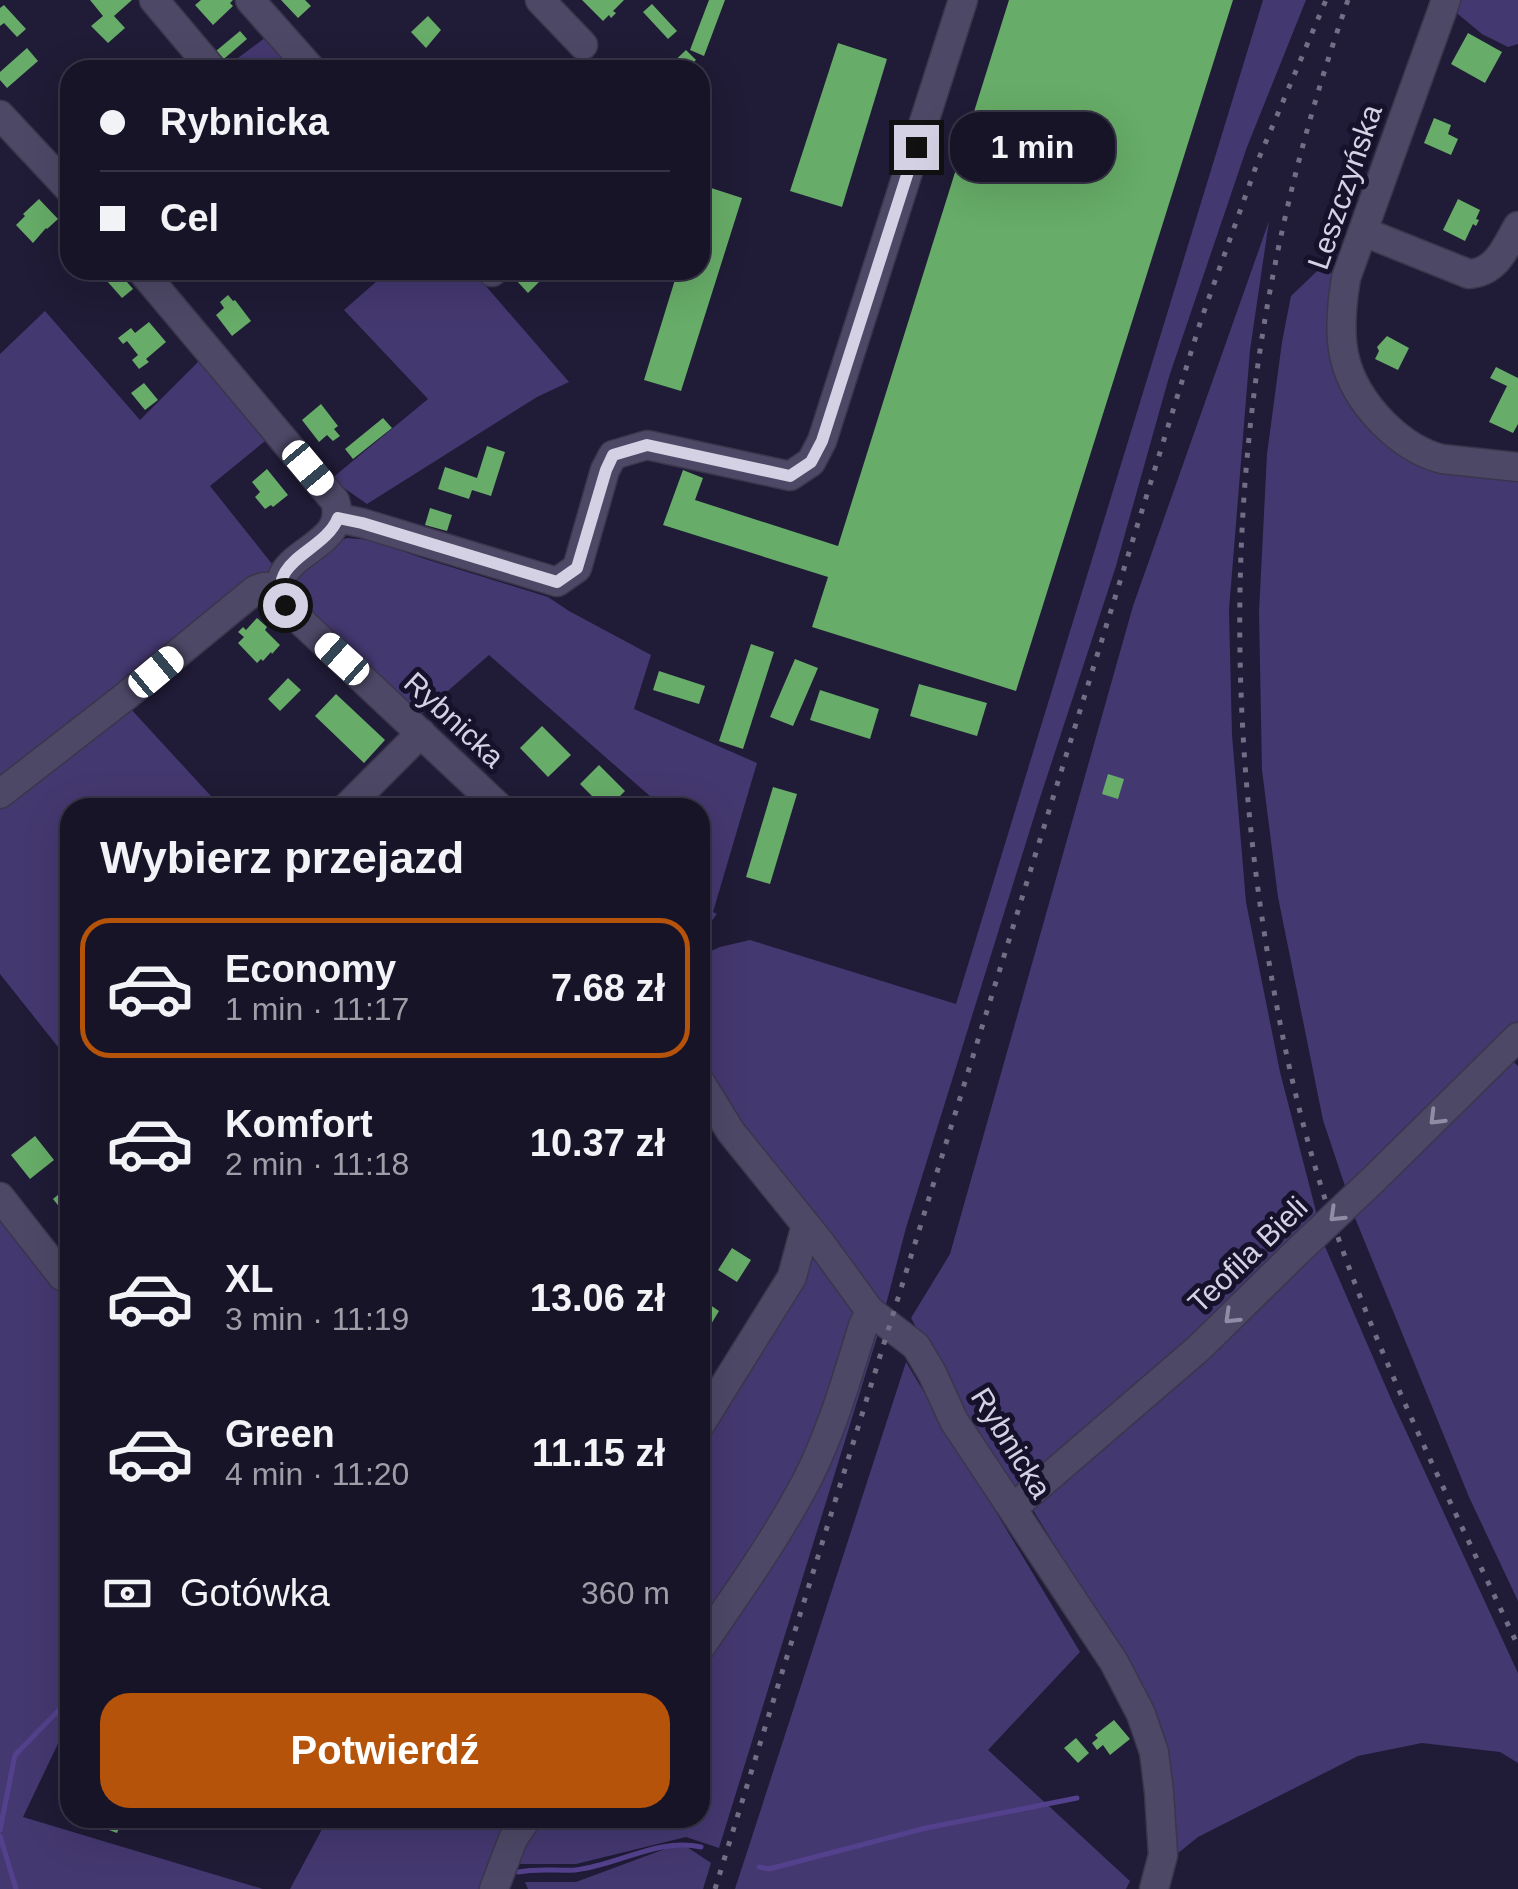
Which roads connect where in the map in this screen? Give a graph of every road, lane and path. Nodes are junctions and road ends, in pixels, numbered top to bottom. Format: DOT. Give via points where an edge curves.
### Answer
graph roads {
  1 [pos="154,0"];
  2 [pos="250,0"];
  3 [pos="540,0"];
  4 [pos="963,0"];
  5 [pos="1446,0"];
  6 [pos="583,44"];
  7 [pos="205,60"];
  8 [pos="303,60"];
  9 [pos="0,115"];
  10 [pos="60,179"];
  11 [pos="1518,226"];
  12 [pos="1364,232"];
  13 [pos="149,280"];
  14 [pos="1518,467"];
  15 [pos="338,518"];
  16 [pos="280,587"];
  17 [pos="421,733"];
  18 [pos="0,794"];
  19 [pos="356,798"];
  20 [pos="489,798"];
  21 [pos="1508,1046"];
  22 [pos="710,1100"];
  23 [pos="0,1198"];
  24 [pos="806,1225"];
  25 [pos="60,1273"];
  26 [pos="870,1311"];
  27 [pos="710,1409"];
  28 [pos="1013,1508"];
  29 [pos="710,1633"];
  30 [pos="520,1828"];
  31 [pos="494,1889"];
  32 [pos="1154,1889"];
  1 -- 7 [label="street"];
  2 -- 8 [label="street"];
  3 -- 6 [label="street"];
  4 -- 15 [label="street" via="811,462 790,476 647,445 613,455 577,568 557,582"];
  5 -- 12 [label="street, Leszczyńska"];
  9 -- 10 [label="street"];
  11 -- 12 [label="street" via="1493,266 1469,274"];
  12 -- 14 [label="street, Leszczyńska" via="1346,278 1341,329 1345,362 1361,398 1400,438 1430,456"];
  13 -- 15 [label="street" via="332,496"];
  15 -- 16 [label="street" via="329,535 286,568"];
  16 -- 17 [label="street, Rybnicka" via="294,616"];
  16 -- 18 [label="street" via="255,590"];
  17 -- 19 [label="street"];
  17 -- 20 [label="street, Rybnicka"];
  21 -- 28 [label="street, Teofila Bieli, one-way, bridge" via="1199,1348"];
  22 -- 24 [label="street, Rybnicka"];
  23 -- 25 [label="street"];
  24 -- 26 [label="street, Rybnicka"];
  24 -- 27 [label="street" via="792,1277"];
  26 -- 28 [label="street, Rybnicka" via="916,1346 954,1421"];
  26 -- 29 [label="street" via="808,1478"];
  28 -- 32 [label="street, Rybnicka" via="1141,1714 1159,1792 1163,1855"];
  30 -- 31 [label="street"];
}
